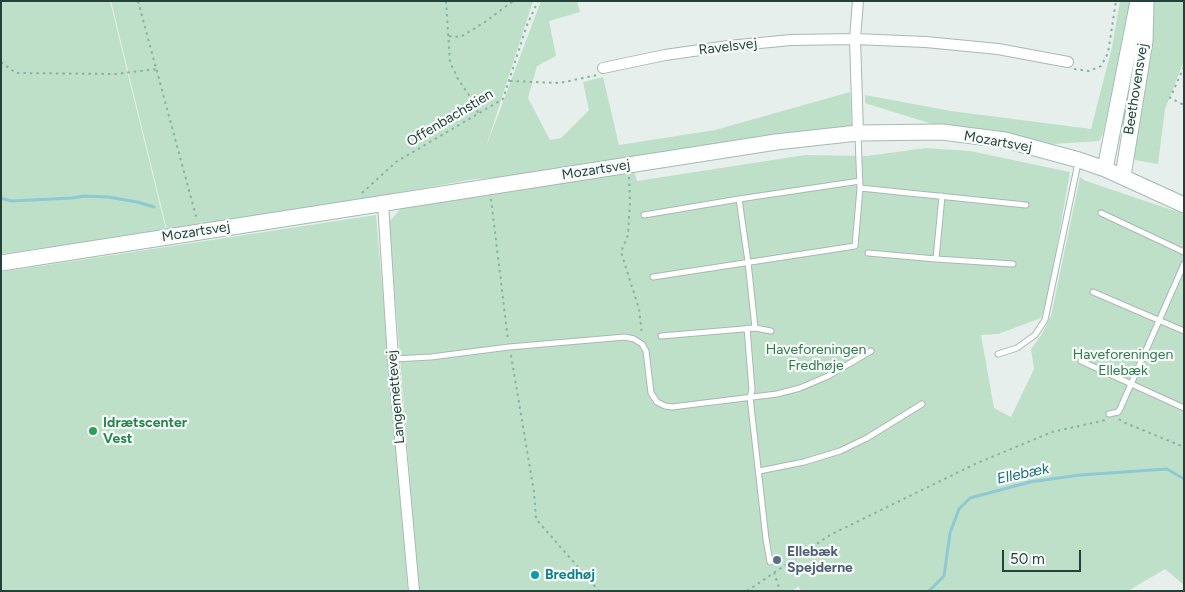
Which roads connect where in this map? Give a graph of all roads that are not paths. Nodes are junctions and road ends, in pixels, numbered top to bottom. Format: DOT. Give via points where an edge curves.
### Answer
graph roads {
  1 [pos="858,1"];
  2 [pos="1138,1"];
  3 [pos="1146,1"];
  4 [pos="855,39"];
  5 [pos="1068,62"];
  6 [pos="604,68"];
  7 [pos="858,132"];
  8 [pos="1079,160"];
  9 [pos="1105,169"];
  10 [pos="1123,176"];
  11 [pos="860,181"];
  12 [pos="860,188"];
  13 [pos="942,196"];
  14 [pos="739,199"];
  15 [pos="383,203"];
  16 [pos="1184,204"];
  17 [pos="1026,205"];
  18 [pos="1101,213"];
  19 [pos="644,215"];
  20 [pos="1184,252"];
  21 [pos="868,253"];
  22 [pos="936,259"];
  23 [pos="1,262"];
  24 [pos="748,262"];
  25 [pos="1013,264"];
  26 [pos="1184,264"];
  27 [pos="653,277"];
  28 [pos="1093,292"];
  29 [pos="1159,319"];
  30 [pos="747,328"];
  31 [pos="754,328"];
  32 [pos="1184,331"];
  33 [pos="771,332"];
  34 [pos="661,336"];
  35 [pos="870,350"];
  36 [pos="998,354"];
  37 [pos="393,360"];
  38 [pos="1082,361"];
  39 [pos="1132,384"];
  40 [pos="750,397"];
  41 [pos="922,404"];
  42 [pos="1184,408"];
  43 [pos="1109,414"];
  44 [pos="758,471"];
  45 [pos="770,562"];
  46 [pos="414,591"];
  1 -- 4 [label="street"];
  2 -- 9 [label="street, Beethovensvej"];
  3 -- 10 [label="street, Beethovensvej" via="1144,41"];
  4 -- 5 [label="street, Ravelsvej" via="980,47"];
  4 -- 6 [label="street, Ravelsvej" via="791,40 728,46"];
  4 -- 7 [label="street"];
  7 -- 8 [label="street, Mozartsvej" via="942,132 1005,140"];
  7 -- 11 [label="lane"];
  7 -- 15 [label="street, Mozartsvej"];
  8 -- 9 [label="street, Mozartsvej"];
  8 -- 36 [label="lane" via="1045,320 1036,335 1017,348"];
  9 -- 10 [label="street, Mozartsvej"];
  10 -- 16 [label="street, Mozartsvej"];
  11 -- 12 [label="lane"];
  11 -- 14 [label="lane"];
  12 -- 13 [label="lane"];
  12 -- 24 [label="lane" via="854,246"];
  13 -- 17 [label="lane"];
  13 -- 22 [label="lane"];
  14 -- 19 [label="lane"];
  14 -- 24 [label="lane"];
  15 -- 23 [label="street, Mozartsvej"];
  15 -- 37 [label="street, Langemettevej"];
  18 -- 20 [label="lane"];
  21 -- 22 [label="lane"];
  22 -- 25 [label="lane"];
  24 -- 27 [label="lane"];
  24 -- 31 [label="lane"];
  26 -- 29 [label="lane"];
  28 -- 29 [label="lane"];
  29 -- 32 [label="lane"];
  29 -- 39 [label="lane"];
  30 -- 31 [label="lane"];
  30 -- 34 [label="lane"];
  30 -- 40 [label="lane"];
  31 -- 33 [label="lane"];
  35 -- 40 [label="lane" via="828,376 800,388"];
  37 -- 40 [label="lane" via="625,337 642,344 646,351 651,393 657,402 665,406"];
  37 -- 46 [label="street, Langemettevej"];
  38 -- 39 [label="lane"];
  39 -- 42 [label="lane"];
  39 -- 43 [label="lane" via="1118,412"];
  40 -- 44 [label="lane"];
  41 -- 44 [label="lane" via="840,451"];
  44 -- 45 [label="lane"];
}
